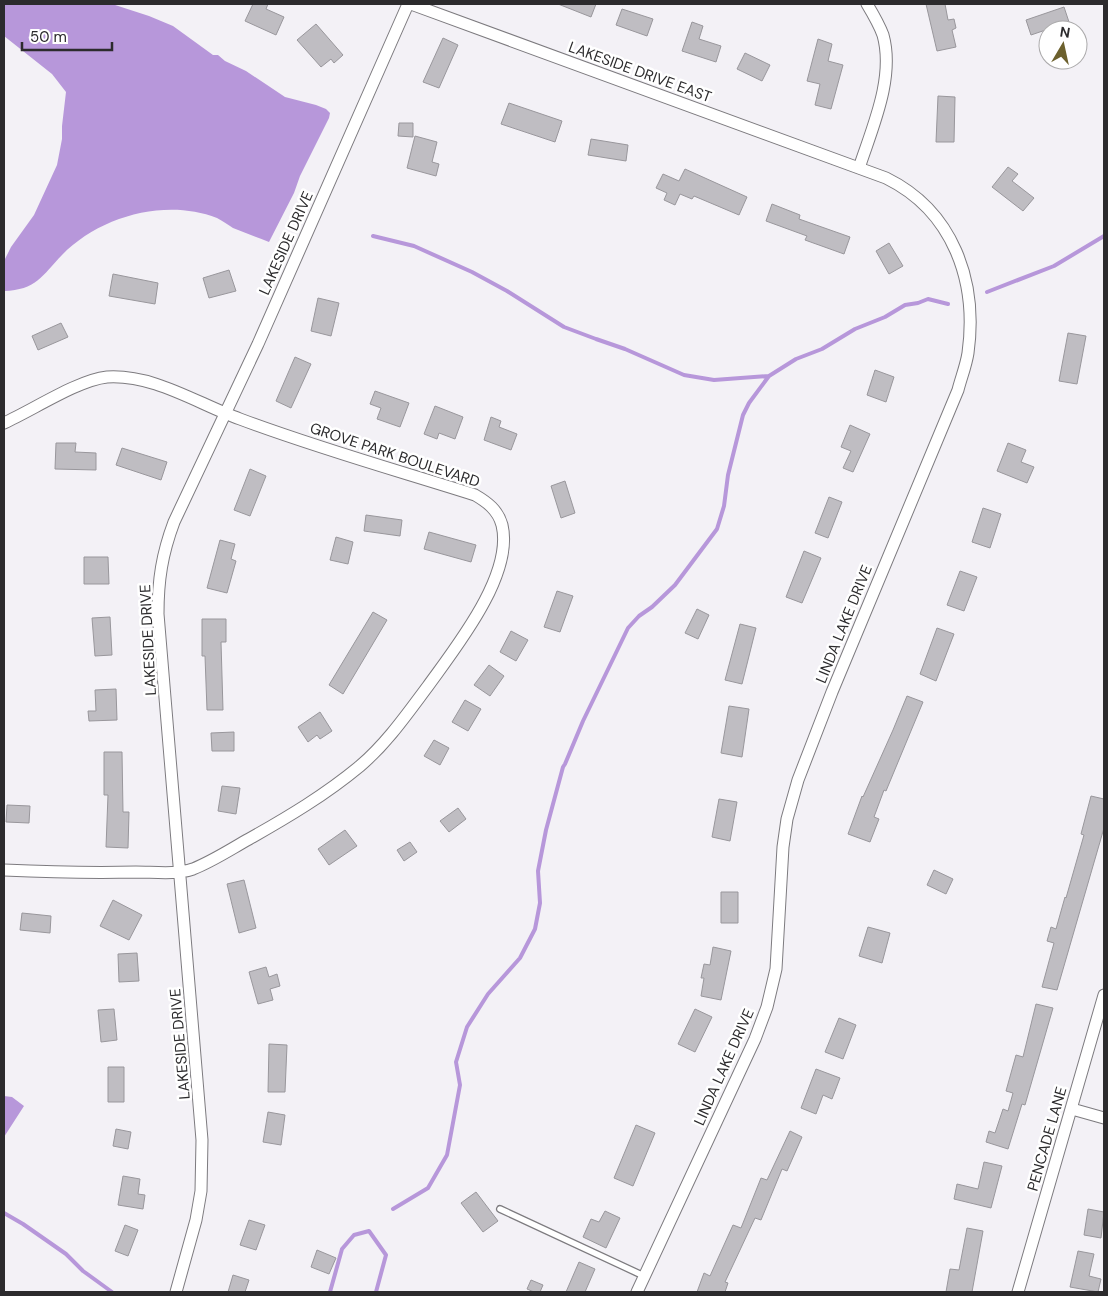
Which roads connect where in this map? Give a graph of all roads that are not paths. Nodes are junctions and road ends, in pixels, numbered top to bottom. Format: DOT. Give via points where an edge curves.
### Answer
graph roads {
  1 [pos="409,4"];
  2 [pos="867,4"];
  3 [pos="859,168"];
  4 [pos="225,413"];
  5 [pos="4,423"];
  6 [pos="4,870"];
  7 [pos="180,871"];
  8 [pos="1104,995"];
  9 [pos="1072,1109"];
  10 [pos="1104,1118"];
  11 [pos="500,1209"];
  12 [pos="644,1276"];
  13 [pos="176,1292"];
  14 [pos="637,1292"];
  15 [pos="1018,1292"];
  1 -- 3 [label="street, LAKESIDE DRIVE EAST"];
  1 -- 4 [label="street, LAKESIDE DRIVE"];
  2 -- 3 [label="street" via="882,35 886,72"];
  3 -- 12 [label="street, LINDA LAKE DRIVE" via="914,194 948,233 965,278 970,322 968,354 958,390 798,780 783,847 776,969 767,1007"];
  4 -- 5 [label="street, GROVE PARK BOULEVARD" via="143,381 108,377 82,384"];
  4 -- 7 [label="street, LAKESIDE DRIVE" via="174,522 160,565 158,614"];
  4 -- 7 [label="street, GROVE PARK BOULEVARD" via="474,495 497,512 503,534 496,575 480,611 454,651 381,746 331,789 299,811 207,863"];
  6 -- 7 [label="street, GROVE PARK BOULEVARD"];
  7 -- 13 [label="street, LAKESIDE DRIVE" via="202,1147 201,1191 196,1220"];
  8 -- 9 [label="street, PENCADE LANE"];
  9 -- 10 [label="street"];
  9 -- 15 [label="street, PENCADE LANE"];
  11 -- 12 [label="lane"];
  12 -- 14 [label="street, LINDA LAKE DRIVE"];
}
